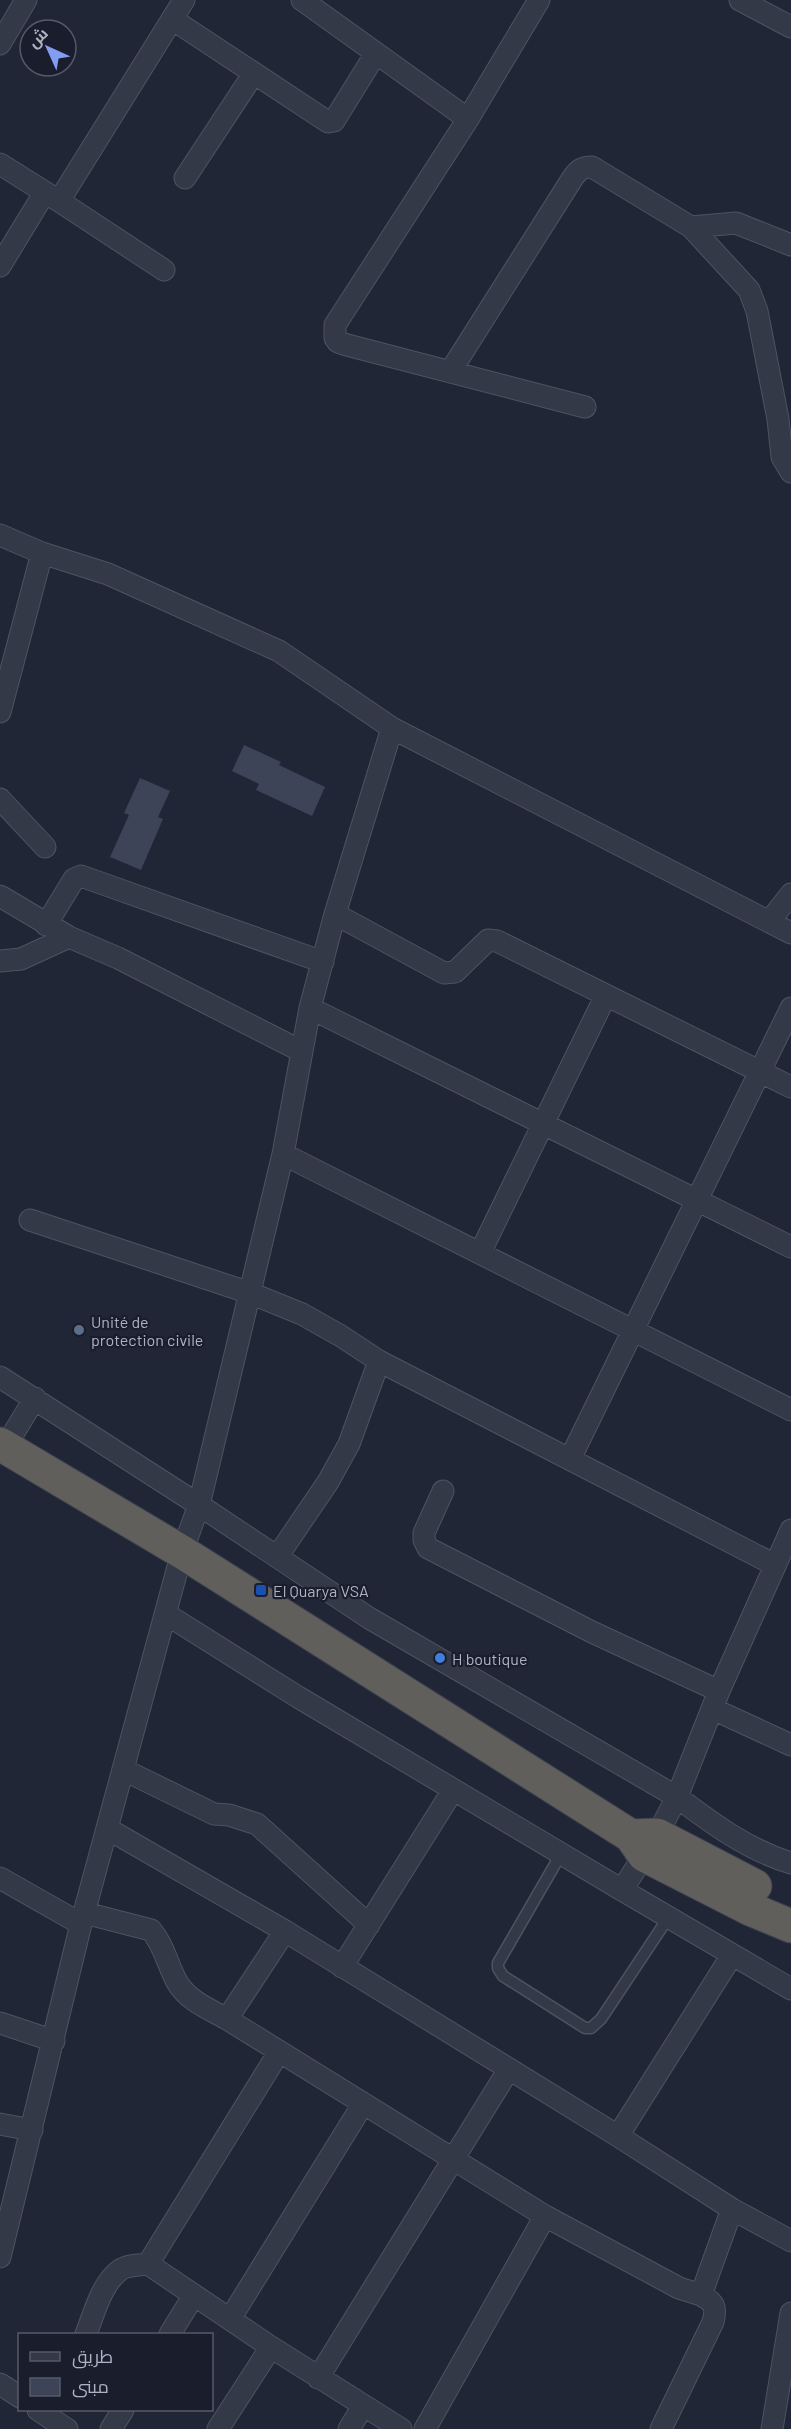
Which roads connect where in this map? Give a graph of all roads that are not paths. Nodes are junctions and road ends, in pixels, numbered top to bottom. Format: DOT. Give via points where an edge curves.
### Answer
graph roads {
  1 [pos="26,0"];
  2 [pos="184,0"];
  3 [pos="302,0"];
  4 [pos="539,0"];
  5 [pos="740,0"];
  6 [pos="172,19"];
  7 [pos="791,27"];
  8 [pos="0,44"];
  9 [pos="376,53"];
  10 [pos="254,73"];
  11 [pos="468,119"];
  12 [pos="0,164"];
  13 [pos="185,178"];
  14 [pos="52,197"];
  15 [pos="691,227"];
  16 [pos="791,245"];
  17 [pos="0,266"];
  18 [pos="164,270"];
  19 [pos="450,372"];
  20 [pos="585,407"];
  21 [pos="791,472"];
  22 [pos="0,535"];
  23 [pos="42,553"];
  24 [pos="0,712"];
  25 [pos="392,728"];
  26 [pos="0,800"];
  27 [pos="45,847"];
  28 [pos="791,894"];
  29 [pos="0,896"];
  30 [pos="335,914"];
  31 [pos="769,922"];
  32 [pos="46,925"];
  33 [pos="791,933"];
  34 [pos="69,937"];
  35 [pos="0,961"];
  36 [pos="322,962"];
  37 [pos="606,995"];
  38 [pos="310,1008"];
  39 [pos="791,1008"];
  40 [pos="301,1051"];
  41 [pos="760,1072"];
  42 [pos="791,1087"];
  43 [pos="544,1125"];
  44 [pos="283,1154"];
  45 [pos="696,1200"];
  46 [pos="30,1220"];
  47 [pos="791,1248"];
  48 [pos="480,1253"];
  49 [pos="250,1293"];
  50 [pos="632,1330"];
  51 [pos="379,1361"];
  52 [pos="0,1377"];
  53 [pos="35,1398"];
  54 [pos="791,1410"];
  55 [pos="2,1445"];
  56 [pos="570,1459"];
  57 [pos="442,1491"];
  58 [pos="199,1505"];
  59 [pos="791,1530"];
  60 [pos="182,1552"];
  61 [pos="277,1557"];
  62 [pos="774,1565"];
  63 [pos="166,1614"];
  64 [pos="716,1700"];
  65 [pos="788,1738"];
  66 [pos="124,1770"];
  67 [pos="453,1790"];
  68 [pos="677,1797"];
  69 [pos="108,1829"];
  70 [pos="644,1842"];
  71 [pos="561,1854"];
  72 [pos="791,1863"];
  73 [pos="0,1878"];
  74 [pos="622,1890"];
  75 [pos="791,1902"];
  76 [pos="83,1918"];
  77 [pos="668,1918"];
  78 [pos="369,1925"];
  79 [pos="791,1926"];
  80 [pos="285,1931"];
  81 [pos="732,1955"];
  82 [pos="342,1967"];
  83 [pos="791,1989"];
  84 [pos="227,2019"];
  85 [pos="0,2023"];
  86 [pos="54,2041"];
  87 [pos="279,2052"];
  88 [pos="509,2069"];
  89 [pos="363,2104"];
  90 [pos="0,2124"];
  91 [pos="32,2130"];
  92 [pos="618,2136"];
  93 [pos="453,2160"];
  94 [pos="732,2210"];
  95 [pos="545,2216"];
  96 [pos="791,2241"];
  97 [pos="0,2257"];
  98 [pos="148,2264"];
  99 [pos="194,2295"];
  100 [pos="701,2295"];
  101 [pos="791,2313"];
  102 [pos="230,2319"];
  103 [pos="86,2333"];
  104 [pos="171,2333"];
  105 [pos="271,2347"];
  106 [pos="318,2378"];
  107 [pos="0,2385"];
  108 [pos="18,2396"];
  109 [pos="363,2406"];
  110 [pos="122,2411"];
  111 [pos="111,2429"];
  112 [pos="218,2429"];
  113 [pos="349,2429"];
  114 [pos="400,2429"];
  115 [pos="425,2429"];
  116 [pos="661,2429"];
  117 [pos="772,2429"];
  1 -- 8 [label="street"];
  2 -- 6 [label="street"];
  3 -- 9 [label="street"];
  4 -- 11 [label="street"];
  5 -- 7 [label="street"];
  6 -- 10 [label="street"];
  6 -- 14 [label="street"];
  9 -- 10 [label="street" via="334,121 328,122"];
  9 -- 11 [label="street"];
  10 -- 13 [label="street"];
  11 -- 19 [label="street" via="334,332 338,342 346,345"];
  12 -- 14 [label="street"];
  14 -- 17 [label="street"];
  14 -- 18 [label="street"];
  15 -- 16 [label="street" via="736,223"];
  15 -- 19 [label="street" via="592,167 584,167"];
  15 -- 21 [label="street" via="743,283 754,301 782,457"];
  19 -- 20 [label="street"];
  22 -- 23 [label="street"];
  23 -- 24 [label="street"];
  23 -- 25 [label="street" via="108,574 279,651"];
  25 -- 30 [label="street"];
  25 -- 31 [label="street"];
  26 -- 27 [label="street"];
  28 -- 31 [label="street"];
  29 -- 32 [label="street"];
  30 -- 36 [label="street"];
  30 -- 37 [label="street" via="444,973 454,972 488,940 493,940"];
  31 -- 33 [label="street"];
  32 -- 34 [label="street"];
  32 -- 36 [label="street" via="74,879 81,876"];
  34 -- 35 [label="street" via="21,959"];
  34 -- 40 [label="street"];
  36 -- 38 [label="street"];
  37 -- 41 [label="street"];
  37 -- 43 [label="street"];
  38 -- 40 [label="street"];
  38 -- 43 [label="street"];
  39 -- 41 [label="street"];
  40 -- 44 [label="street"];
  41 -- 42 [label="street"];
  41 -- 45 [label="street"];
  43 -- 45 [label="street"];
  43 -- 48 [label="street"];
  44 -- 48 [label="street"];
  44 -- 49 [label="street"];
  45 -- 47 [label="street"];
  45 -- 50 [label="street"];
  46 -- 49 [label="street"];
  48 -- 50 [label="street"];
  49 -- 51 [label="street" via="302,1314"];
  49 -- 58 [label="street"];
  50 -- 54 [label="street"];
  50 -- 56 [label="street"];
  51 -- 56 [label="street"];
  51 -- 61 [label="street" via="349,1444"];
  52 -- 53 [label="street"];
  53 -- 55 [label="street"];
  53 -- 58 [label="street"];
  55 -- 60 [label="highway"];
  56 -- 62 [label="street"];
  57 -- 64 [label="street" via="424,1533 428,1548"];
  58 -- 60 [label="street"];
  58 -- 61 [label="street"];
  59 -- 62 [label="street"];
  60 -- 63 [label="street"];
  60 -- 70 [label="highway"];
  61 -- 68 [label="street" via="369,1618"];
  62 -- 64 [label="street"];
  63 -- 66 [label="street"];
  63 -- 67 [label="street"];
  64 -- 65 [label="street"];
  64 -- 68 [label="street"];
  66 -- 69 [label="street"];
  66 -- 78 [label="street" via="214,1814 257,1824"];
  67 -- 71 [label="street"];
  67 -- 78 [label="street"];
  68 -- 70 [label="street"];
  68 -- 72 [label="street" via="723,1832"];
  69 -- 76 [label="street"];
  69 -- 80 [label="street"];
  70 -- 74 [label="street"];
  70 -- 75 [label="highway"];
  70 -- 79 [label="highway" via="750,1909"];
  71 -- 74 [label="street"];
  71 -- 77 [label="lane" via="498,1968 503,1976 585,2028 601,2019"];
  73 -- 76 [label="street"];
  74 -- 77 [label="street"];
  76 -- 84 [label="street" via="151,1930 178,1984 196,2002"];
  76 -- 86 [label="street"];
  77 -- 81 [label="street"];
  78 -- 82 [label="street"];
  80 -- 82 [label="street"];
  80 -- 84 [label="street"];
  81 -- 83 [label="street"];
  81 -- 92 [label="street"];
  82 -- 88 [label="street"];
  84 -- 87 [label="street"];
  85 -- 86 [label="street"];
  86 -- 91 [label="street"];
  87 -- 89 [label="street"];
  87 -- 98 [label="street"];
  88 -- 92 [label="street"];
  88 -- 93 [label="street"];
  89 -- 93 [label="street"];
  89 -- 102 [label="street"];
  90 -- 91 [label="street"];
  91 -- 97 [label="street"];
  92 -- 94 [label="street"];
  93 -- 95 [label="street"];
  93 -- 106 [label="street"];
  94 -- 96 [label="street"];
  94 -- 100 [label="street"];
  95 -- 100 [label="street" via="679,2288"];
  95 -- 115 [label="street"];
  98 -- 99 [label="street"];
  98 -- 103 [label="street" via="129,2266 113,2277"];
  99 -- 102 [label="street"];
  99 -- 104 [label="street"];
  100 -- 116 [label="street" via="715,2306 713,2322"];
  101 -- 117 [label="street"];
  102 -- 105 [label="street"];
  105 -- 106 [label="street"];
  105 -- 112 [label="street"];
  106 -- 109 [label="street"];
  107 -- 108 [label="street"];
  109 -- 113 [label="street"];
  109 -- 114 [label="street"];
  110 -- 111 [label="street"];
}
